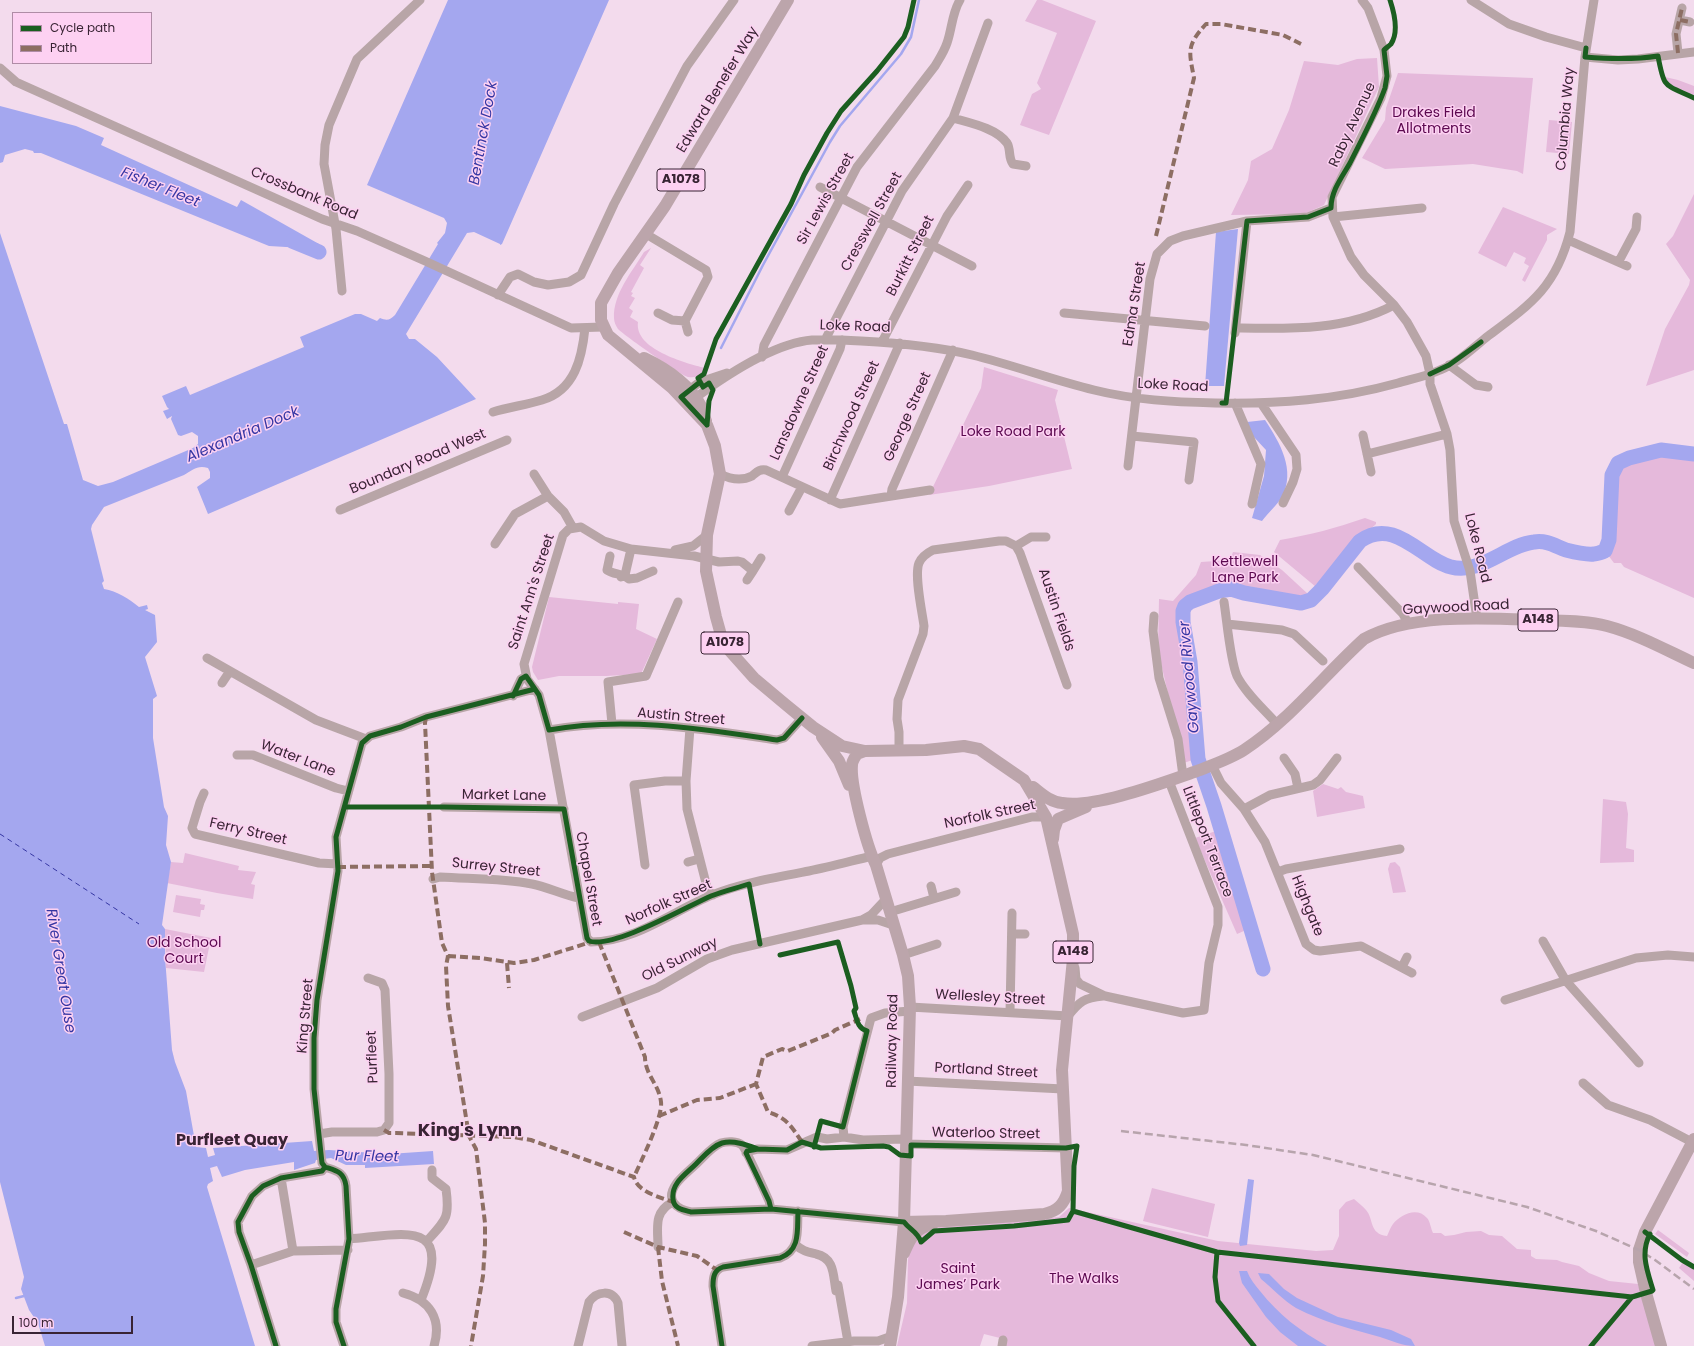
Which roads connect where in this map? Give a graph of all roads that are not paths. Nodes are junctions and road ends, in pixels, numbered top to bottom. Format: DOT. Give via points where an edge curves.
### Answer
graph roads {
  1 [pos="420,0"];
  2 [pos="734,0"];
  3 [pos="788,0"];
  4 [pos="960,0"];
  5 [pos="1362,0"];
  6 [pos="1471,0"];
  7 [pos="1594,0"];
  8 [pos="1682,8"];
  9 [pos="1680,20"];
  10 [pos="1690,22"];
  11 [pos="988,23"];
  12 [pos="1586,48"];
  13 [pos="1694,52"];
  14 [pos="1678,53"];
  15 [pos="1585,57"];
  16 [pos="0,68"];
  17 [pos="952,120"];
  18 [pos="976,130"];
  19 [pos="1026,166"];
  20 [pos="968,185"];
  21 [pos="820,187"];
  22 [pos="841,198"];
  23 [pos="1422,208"];
  24 [pos="1332,213"];
  25 [pos="1637,217"];
  26 [pos="1247,221"];
  27 [pos="886,222"];
  28 [pos="335,224"];
  29 [pos="646,234"];
  30 [pos="1568,240"];
  31 [pos="931,246"];
  32 [pos="1619,261"];
  33 [pos="972,266"];
  34 [pos="1627,266"];
  35 [pos="342,291"];
  36 [pos="498,294"];
  37 [pos="1394,305"];
  38 [pos="658,313"];
  39 [pos="1064,313"];
  40 [pos="685,321"];
  41 [pos="1146,321"];
  42 [pos="1205,326"];
  43 [pos="603,327"];
  44 [pos="585,328"];
  45 [pos="688,332"];
  46 [pos="825,340"];
  47 [pos="842,340"];
  48 [pos="882,342"];
  49 [pos="900,343"];
  50 [pos="953,350"];
  51 [pos="762,356"];
  52 [pos="1449,366"];
  53 [pos="1430,374"];
  54 [pos="1488,387"];
  55 [pos="688,397"];
  56 [pos="1137,399"];
  57 [pos="1235,403"];
  58 [pos="1260,403"];
  59 [pos="493,412"];
  60 [pos="1447,434"];
  61 [pos="1363,435"];
  62 [pos="1132,436"];
  63 [pos="507,440"];
  64 [pos="1367,454"];
  65 [pos="1128,466"];
  66 [pos="1371,472"];
  67 [pos="534,474"];
  68 [pos="720,474"];
  69 [pos="782,477"];
  70 [pos="1189,480"];
  71 [pos="802,487"];
  72 [pos="930,490"];
  73 [pos="548,496"];
  74 [pos="891,496"];
  75 [pos="830,500"];
  76 [pos="1282,503"];
  77 [pos="1252,504"];
  78 [pos="340,510"];
  79 [pos="789,511"];
  80 [pos="573,528"];
  81 [pos="707,535"];
  82 [pos="1046,537"];
  83 [pos="495,544"];
  84 [pos="1016,546"];
  85 [pos="631,549"];
  86 [pos="663,552"];
  87 [pos="610,556"];
  88 [pos="761,558"];
  89 [pos="705,559"];
  90 [pos="1358,567"];
  91 [pos="753,570"];
  92 [pos="653,571"];
  93 [pos="623,576"];
  94 [pos="747,580"];
  95 [pos="678,602"];
  96 [pos="1224,602"];
  97 [pos="1154,616"];
  98 [pos="1477,619"];
  99 [pos="1408,623"];
  100 [pos="1227,624"];
  101 [pos="207,658"];
  102 [pos="1322,661"];
  103 [pos="1694,663"];
  104 [pos="230,671"];
  105 [pos="526,676"];
  106 [pos="222,683"];
  107 [pos="1067,684"];
  108 [pos="535,689"];
  109 [pos="513,696"];
  110 [pos="802,718"];
  111 [pos="612,724"];
  112 [pos="1277,724"];
  113 [pos="813,727"];
  114 [pos="690,728"];
  115 [pos="548,730"];
  116 [pos="366,739"];
  117 [pos="899,750"];
  118 [pos="865,751"];
  119 [pos="237,755"];
  120 [pos="1284,758"];
  121 [pos="1337,758"];
  122 [pos="1212,765"];
  123 [pos="1183,776"];
  124 [pos="1024,780"];
  125 [pos="686,781"];
  126 [pos="1169,781"];
  127 [pos="1298,788"];
  128 [pos="348,791"];
  129 [pos="204,793"];
  130 [pos="1104,799"];
  131 [pos="858,806"];
  132 [pos="444,807"];
  133 [pos="1244,808"];
  134 [pos="564,810"];
  135 [pos="1046,817"];
  136 [pos="1053,848"];
  137 [pos="1400,849"];
  138 [pos="1389,851"];
  139 [pos="699,859"];
  140 [pos="874,861"];
  141 [pos="1391,861"];
  142 [pos="688,862"];
  143 [pos="338,865"];
  144 [pos="645,865"];
  145 [pos="1278,872"];
  146 [pos="433,878"];
  147 [pos="931,886"];
  148 [pos="956,892"];
  149 [pos="713,895"];
  150 [pos="579,898"];
  151 [pos="934,898"];
  152 [pos="886,899"];
  153 [pos="890,912"];
  154 [pos="1012,913"];
  155 [pos="862,920"];
  156 [pos="893,925"];
  157 [pos="1012,934"];
  158 [pos="1025,934"];
  159 [pos="1543,941"];
  160 [pos="599,942"];
  161 [pos="937,944"];
  162 [pos="903,955"];
  163 [pos="1408,957"];
  164 [pos="1694,957"];
  165 [pos="1073,959"];
  166 [pos="1402,967"];
  167 [pos="1412,973"];
  168 [pos="368,978"];
  169 [pos="1566,981"];
  170 [pos="1105,996"];
  171 [pos="1505,1000"];
  172 [pos="910,1009"];
  173 [pos="1010,1012"];
  174 [pos="1068,1016"];
  175 [pos="582,1017"];
  176 [pos="1639,1063"];
  177 [pos="907,1081"];
  178 [pos="1585,1088"];
  179 [pos="1063,1089"];
  180 [pos="844,1136"];
  181 [pos="319,1138"];
  182 [pos="1693,1140"];
  183 [pos="906,1142"];
  184 [pos="1066,1148"];
  185 [pos="746,1153"];
  186 [pos="323,1165"];
  187 [pos="430,1176"];
  188 [pos="281,1178"];
  189 [pos="673,1202"];
  190 [pos="771,1209"];
  191 [pos="798,1211"];
  192 [pos="946,1221"];
  193 [pos="904,1222"];
  194 [pos="349,1239"];
  195 [pos="427,1241"];
  196 [pos="796,1245"];
  197 [pos="658,1247"];
  198 [pos="348,1250"];
  199 [pos="293,1251"];
  200 [pos="900,1261"];
  201 [pos="251,1265"];
  202 [pos="835,1275"];
  203 [pos="836,1292"];
  204 [pos="403,1293"];
  205 [pos="421,1300"];
  206 [pos="851,1341"];
  207 [pos="891,1341"];
  208 [pos="276,1346"];
  209 [pos="344,1346"];
  210 [pos="434,1346"];
  211 [pos="578,1346"];
  212 [pos="622,1346"];
  213 [pos="722,1346"];
  214 [pos="812,1346"];
  215 [pos="868,1346"];
  216 [pos="1661,1346"];
  1 -- 28 [label="street" via="357,59 329,125 324,164"];
  2 -- 36 [label="street" via="687,66 621,190 581,275 568,282 548,285 534,282 518,274 510,277"];
  3 -- 29 [label="main road, Edward Benefer Way / A1078" via="666,206"];
  4 -- 22 [label="street, Sir Lewis Street" via="956,6 947,44 939,60 857,167"];
  5 -- 24 [label="street, Raby Avenue" via="1368,8 1384,50 1387,76 1385,88 1332,197"];
  6 -- 12 [label="street" via="1509,24"];
  7 -- 12 [label="street, Columbia Way"];
  8 -- 9 [label="street"];
  9 -- 10 [label="street"];
  9 -- 14 [label="street" via="1676,34"];
  11 -- 17 [label="street, Cresswell Street"];
  12 -- 15 [label="street, Columbia Way"];
  13 -- 14 [label="street"];
  14 -- 15 [label="street" via="1618,60"];
  15 -- 30 [label="street, Columbia Way"];
  16 -- 28 [label="street, Crossbank Road" via="16,82"];
  17 -- 18 [label="street"];
  17 -- 19 [label="street" via="987,129 999,136 1009,148 1013,164"];
  17 -- 27 [label="street, Cresswell Street" via="902,191"];
  20 -- 31 [label="street, Burkitt Street"];
  21 -- 22 [label="street"];
  22 -- 27 [label="street"];
  22 -- 51 [label="street, Sir Lewis Street" via="764,345"];
  23 -- 24 [label="street, Edma Street"];
  24 -- 26 [label="street, Edma Street"];
  24 -- 37 [label="street" via="1351,257 1364,275"];
  25 -- 32 [label="street" via="1636,229"];
  26 -- 37 [label="street" via="1236,331 1292,330 1329,326 1374,314"];
  26 -- 41 [label="street, Edma Street" via="1170,241 1157,254 1150,279"];
  27 -- 31 [label="street"];
  27 -- 46 [label="street, Cresswell Street"];
  28 -- 35 [label="street"];
  28 -- 36 [label="street, Crossbank Road" via="357,231"];
  29 -- 40 [label="street" via="707,272 708,280"];
  29 -- 43 [label="main road, Edward Benefer Way / A1078" via="618,273 601,303"];
  30 -- 32 [label="street"];
  30 -- 52 [label="street, Columbia Way" via="1558,266 1533,301"];
  31 -- 33 [label="street"];
  31 -- 48 [label="street, Burkitt Street"];
  32 -- 34 [label="street"];
  36 -- 44 [label="street, Crossbank Road" via="571,328"];
  37 -- 53 [label="street" via="1426,356"];
  38 -- 40 [label="street" via="672,320"];
  39 -- 41 [label="street"];
  40 -- 45 [label="street"];
  41 -- 42 [label="street"];
  41 -- 56 [label="street, Edma Street"];
  43 -- 44 [label="street, Crossbank Road"];
  43 -- 55 [label="main road, A1078" via="615,342"];
  44 -- 59 [label="street" via="579,363 568,383 557,393 543,400"];
  46 -- 47 [label="street, Loke Road"];
  46 -- 51 [label="street, Loke Road" via="794,343"];
  47 -- 48 [label="street, Loke Road"];
  47 -- 69 [label="street, Lansdowne Street"];
  48 -- 49 [label="street, Loke Road"];
  49 -- 50 [label="street, Loke Road"];
  49 -- 75 [label="street, Birchwood Street"];
  50 -- 56 [label="street, Loke Road" via="1093,390"];
  50 -- 74 [label="street, George Street"];
  51 -- 55 [label="street, Loke Road" via="700,382"];
  52 -- 53 [label="street, Columbia Way"];
  52 -- 54 [label="street" via="1476,385"];
  53 -- 58 [label="street, Loke Road" via="1368,391 1326,399"];
  53 -- 60 [label="street, Loke Road" via="1430,384"];
  55 -- 68 [label="main road, A1078" via="707,425 715,446"];
  56 -- 57 [label="street, Loke Road"];
  56 -- 62 [label="street, Edma Street"];
  57 -- 58 [label="street, Loke Road"];
  57 -- 77 [label="street" via="1261,464"];
  58 -- 76 [label="street" via="1296,455 1297,469"];
  60 -- 64 [label="street"];
  60 -- 98 [label="street, Loke Road" via="1454,521 1470,571"];
  61 -- 64 [label="street"];
  62 -- 65 [label="street, Edma Street"];
  62 -- 70 [label="street" via="1194,442"];
  63 -- 78 [label="street, Boundary Road West"];
  64 -- 66 [label="street"];
  67 -- 73 [label="street"];
  68 -- 69 [label="street" via="737,479 763,470"];
  68 -- 81 [label="main road, A1078"];
  69 -- 71 [label="street"];
  71 -- 75 [label="street"];
  71 -- 79 [label="street"];
  72 -- 74 [label="street"];
  73 -- 80 [label="street" via="564,512"];
  73 -- 83 [label="street" via="515,514"];
  74 -- 75 [label="street" via="843,505"];
  80 -- 85 [label="street" via="585,529 604,541"];
  80 -- 105 [label="street, Saint Ann's Street" via="563,535 545,590 524,664"];
  81 -- 86 [label="street" via="690,548"];
  81 -- 89 [label="main road, A1078"];
  82 -- 84 [label="street" via="1031,537"];
  84 -- 107 [label="street, Austin Fields" via="1028,572"];
  84 -- 117 [label="street" via="999,540 940,548 926,553 919,563 917,572 924,626 898,700"];
  85 -- 86 [label="street"];
  85 -- 93 [label="street"];
  86 -- 89 [label="street"];
  87 -- 93 [label="street" via="607,570"];
  88 -- 91 [label="street"];
  89 -- 91 [label="street" via="742,562"];
  89 -- 110 [label="main road, A1078" via="716,617 729,650 754,678"];
  90 -- 99 [label="street" via="1403,614"];
  91 -- 94 [label="street"];
  92 -- 93 [label="street" via="637,578 629,579"];
  95 -- 111 [label="street" via="646,676 608,682"];
  96 -- 100 [label="street"];
  97 -- 123 [label="street" via="1153,631 1159,678 1178,739"];
  98 -- 99 [label="main road, Gaywood Road / A148"];
  98 -- 103 [label="main road, Gaywood Road / A148" via="1588,622 1630,634"];
  99 -- 112 [label="main road, Gaywood Road / A148" via="1393,626 1364,639"];
  100 -- 102 [label="street" via="1282,630 1294,634"];
  100 -- 112 [label="street" via="1236,674"];
  101 -- 104 [label="street"];
  104 -- 106 [label="street"];
  104 -- 116 [label="street" via="316,720"];
  105 -- 108 [label="street"];
  105 -- 109 [label="street"];
  108 -- 109 [label="street"];
  108 -- 115 [label="street, Chapel Street"];
  109 -- 116 [label="street" via="426,717"];
  110 -- 113 [label="main road, A1078"];
  110 -- 114 [label="street, Austin Street" via="784,738 778,740"];
  111 -- 114 [label="street, Austin Street"];
  111 -- 115 [label="street, Austin Street"];
  112 -- 122 [label="main road, Gaywood Road / A148" via="1243,751"];
  113 -- 118 [label="main road, A1078" via="842,746"];
  113 -- 131 [label="main road" via="839,761"];
  114 -- 125 [label="street"];
  115 -- 134 [label="street, Chapel Street"];
  116 -- 128 [label="street, King Street" via="362,743"];
  117 -- 118 [label="main road, A148"];
  117 -- 124 [label="main road, A148" via="971,747 979,749"];
  118 -- 131 [label="main road, A148" via="858,754 852,766"];
  119 -- 128 [label="street, Water Lane" via="254,756"];
  120 -- 127 [label="street" via="1295,774"];
  121 -- 127 [label="street" via="1317,782"];
  122 -- 123 [label="main road, Gaywood Road / A148"];
  122 -- 133 [label="street, Highgate" via="1221,783"];
  123 -- 126 [label="main road, Gaywood Road / A148"];
  124 -- 130 [label="main road, A148" via="1043,796 1062,804 1081,804"];
  124 -- 135 [label="main road, A148"];
  125 -- 139 [label="street" via="687,809"];
  125 -- 144 [label="street" via="634,784"];
  126 -- 130 [label="main road, A148"];
  126 -- 170 [label="street, Littleport Terrace" via="1219,913 1208,970 1204,1010 1183,1013"];
  127 -- 133 [label="street" via="1270,795"];
  128 -- 143 [label="street, King Street" via="336,837"];
  129 -- 143 [label="street, Ferry Street" via="192,828 195,834 319,863"];
  130 -- 136 [label="main road, A148" via="1058,819 1054,830"];
  131 -- 140 [label="main road, A148"];
  132 -- 134 [label="street, Market Lane"];
  133 -- 145 [label="street, Highgate" via="1265,842"];
  134 -- 150 [label="street, Chapel Street"];
  135 -- 136 [label="main road, A148"];
  135 -- 140 [label="street, Norfolk Street" via="1032,817 888,854"];
  136 -- 165 [label="main road, A148" via="1073,934"];
  137 -- 138 [label="street, Highgate"];
  138 -- 141 [label="street"];
  138 -- 145 [label="street, Highgate"];
  139 -- 142 [label="street"];
  139 -- 149 [label="street" via="708,891"];
  140 -- 149 [label="street, Norfolk Street" via="749,884"];
  140 -- 152 [label="main road, Railway Road / A148"];
  143 -- 181 [label="street, King Street" via="317,1000 314,1038 314,1089"];
  145 -- 166 [label="street, Highgate" via="1303,940 1310,948 1320,951 1361,946"];
  146 -- 150 [label="street, Surrey Street" via="518,882"];
  147 -- 151 [label="street"];
  148 -- 151 [label="street"];
  149 -- 160 [label="street, Norfolk Street" via="644,928"];
  150 -- 160 [label="street, Chapel Street" via="588,940"];
  151 -- 153 [label="street"];
  152 -- 153 [label="main road, Railway Road / A148"];
  152 -- 155 [label="street, Old Sunway" via="871,915"];
  153 -- 156 [label="main road, Railway Road / A148"];
  154 -- 157 [label="street"];
  155 -- 156 [label="street, Old Sunway" via="878,920"];
  155 -- 175 [label="street, Old Sunway" via="732,950 707,959 657,988"];
  156 -- 162 [label="main road, Railway Road / A148"];
  157 -- 158 [label="street"];
  157 -- 173 [label="street"];
  159 -- 169 [label="street"];
  161 -- 162 [label="street"];
  162 -- 172 [label="main road, Railway Road / A148" via="908,976"];
  163 -- 166 [label="street"];
  164 -- 169 [label="street" via="1668,955 1636,958"];
  165 -- 170 [label="street" via="1076,979 1080,984"];
  165 -- 174 [label="main road, A148"];
  166 -- 167 [label="street, Highgate"];
  168 -- 181 [label="street, Purfleet" via="386,981 389,1123 384,1130 377,1132 332,1132"];
  169 -- 171 [label="street"];
  169 -- 176 [label="street"];
  170 -- 174 [label="street" via="1082,1001"];
  172 -- 173 [label="street, Wellesley Street"];
  172 -- 177 [label="main road, Railway Road / A148"];
  172 -- 180 [label="street, Wellesley Street" via="870,1018"];
  173 -- 174 [label="street, Wellesley Street"];
  174 -- 179 [label="main road, A148" via="1062,1070"];
  177 -- 179 [label="street, Portland Street"];
  177 -- 183 [label="main road, Railway Road / A148"];
  178 -- 182 [label="street" via="1608,1106 1650,1120"];
  179 -- 184 [label="main road, A148"];
  180 -- 183 [label="street, Waterloo Street" via="863,1140"];
  180 -- 185 [label="street, Waterloo Street" via="827,1139 817,1136 787,1150 758,1149"];
  181 -- 186 [label="street, King Street"];
  182 -- 216 [label="main road" via="1640,1242 1639,1262"];
  183 -- 184 [label="street, Waterloo Street"];
  183 -- 193 [label="main road, Railway Road / A148"];
  184 -- 192 [label="main road, A148" via="1068,1191 1066,1200 1054,1212"];
  185 -- 189 [label="street" via="744,1147 735,1142 716,1146 675,1185"];
  185 -- 190 [label="street"];
  186 -- 188 [label="street" via="322,1171"];
  186 -- 194 [label="street" via="338,1171 344,1178 348,1200"];
  187 -- 195 [label="street" via="446,1189 448,1204 447,1215 441,1226"];
  188 -- 199 [label="street"];
  188 -- 201 [label="street" via="267,1183 255,1192 238,1222"];
  189 -- 190 [label="street" via="679,1209 691,1212"];
  189 -- 197 [label="street" via="660,1212"];
  190 -- 191 [label="street"];
  191 -- 193 [label="street"];
  191 -- 196 [label="street"];
  192 -- 193 [label="main road, A148"];
  192 -- 200 [label="main road, A148" via="917,1231"];
  193 -- 200 [label="main road, A148"];
  194 -- 195 [label="street" via="410,1235 422,1237"];
  194 -- 198 [label="street"];
  195 -- 205 [label="street" via="432,1253 432,1267"];
  196 -- 202 [label="street" via="806,1252 824,1256"];
  196 -- 213 [label="street" via="786,1256 780,1258 717,1270 713,1286"];
  198 -- 199 [label="street"];
  198 -- 209 [label="street" via="336,1309 336,1322"];
  199 -- 201 [label="street"];
  200 -- 207 [label="main road, A148" via="898,1297"];
  201 -- 208 [label="street"];
  202 -- 203 [label="street"];
  202 -- 206 [label="street"];
  204 -- 205 [label="street"];
  205 -- 210 [label="street" via="435,1320 437,1334"];
  206 -- 207 [label="street"];
  206 -- 214 [label="street"];
  206 -- 215 [label="street"];
  211 -- 212 [label="street" via="589,1302 593,1296 605,1293 615,1297 618,1303"];
}
